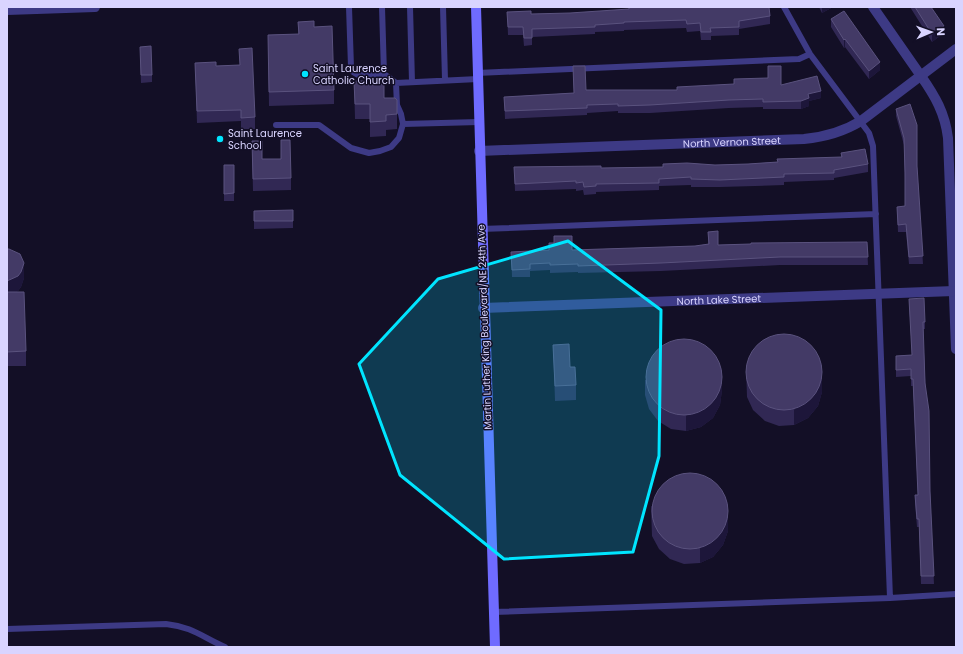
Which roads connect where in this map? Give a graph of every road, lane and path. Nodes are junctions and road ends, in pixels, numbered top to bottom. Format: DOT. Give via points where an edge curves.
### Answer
graph roads {
  1 [pos="95,7"];
  2 [pos="349,7"];
  3 [pos="382,7"];
  4 [pos="410,7"];
  5 [pos="443,7"];
  6 [pos="476,7"];
  7 [pos="784,7"];
  8 [pos="873,7"];
  9 [pos="7,10"];
  10 [pos="956,49"];
  11 [pos="810,54"];
  12 [pos="384,74"];
  13 [pos="477,76"];
  14 [pos="921,76"];
  15 [pos="445,80"];
  16 [pos="412,82"];
  17 [pos="396,83"];
  18 [pos="861,121"];
  19 [pos="478,122"];
  20 [pos="403,124"];
  21 [pos="276,125"];
  22 [pos="479,151"];
  23 [pos="876,214"];
  24 [pos="481,229"];
  25 [pos="954,290"];
  26 [pos="879,294"];
  27 [pos="955,303"];
  28 [pos="484,308"];
  29 [pos="956,349"];
  30 [pos="956,594"];
  31 [pos="890,598"];
  32 [pos="493,612"];
  33 [pos="7,629"];
  34 [pos="225,647"];
  35 [pos="494,647"];
  1 -- 9 [label="street"];
  2 -- 12 [label="lane" via="353,72 358,75"];
  3 -- 12 [label="lane"];
  4 -- 16 [label="lane"];
  5 -- 15 [label="lane"];
  6 -- 13 [label="main road, Martin Luther King Boulevard/NE 24th Ave"];
  7 -- 11 [label="lane"];
  8 -- 14 [label="street"];
  10 -- 14 [label="street, North Vernon Street"];
  11 -- 13 [label="lane" via="799,59"];
  11 -- 18 [label="lane"];
  12 -- 17 [label="lane"];
  13 -- 15 [label="lane"];
  13 -- 19 [label="main road, Martin Luther King Boulevard/NE 24th Ave"];
  14 -- 18 [label="street, North Vernon Street"];
  14 -- 25 [label="street" via="942,109 947,131"];
  15 -- 16 [label="lane"];
  16 -- 17 [label="lane"];
  17 -- 20 [label="lane" via="397,105"];
  18 -- 22 [label="street, North Vernon Street" via="850,128 828,135 804,139"];
  18 -- 23 [label="lane" via="869,133 873,146"];
  19 -- 20 [label="lane"];
  19 -- 22 [label="main road, Martin Luther King Boulevard/NE 24th Ave"];
  20 -- 21 [label="lane" via="400,138 391,147 369,153 351,148 319,125"];
  22 -- 24 [label="main road, Martin Luther King Boulevard/NE 24th Ave"];
  23 -- 24 [label="lane"];
  23 -- 26 [label="lane"];
  24 -- 28 [label="main road, Martin Luther King Boulevard/NE 24th Ave"];
  25 -- 26 [label="street, North Lake Street"];
  25 -- 27 [label="street"];
  26 -- 28 [label="street, North Lake Street"];
  26 -- 31 [label="lane"];
  27 -- 29 [label="street"];
  28 -- 32 [label="main road, Martin Luther King Boulevard/NE 24th Ave"];
  30 -- 31 [label="lane"];
  31 -- 32 [label="lane"];
  32 -- 35 [label="main road, Martin Luther King Boulevard/NE 24th Ave"];
  33 -- 34 [label="lane" via="166,624 196,630"];
}
